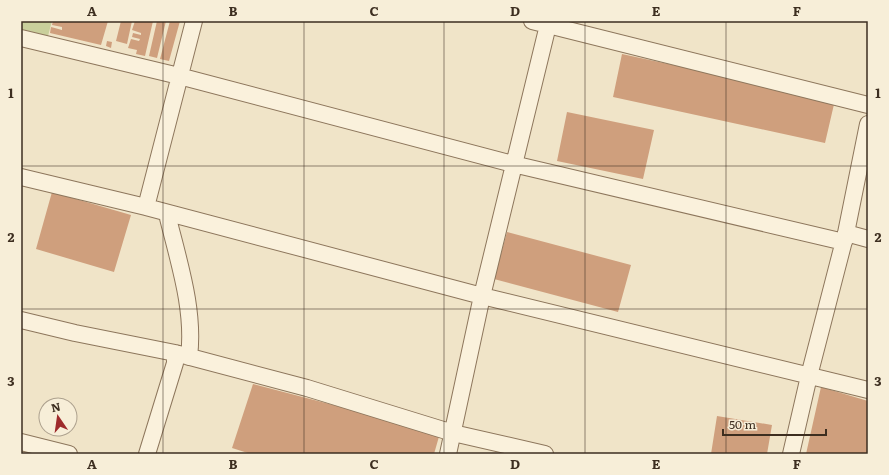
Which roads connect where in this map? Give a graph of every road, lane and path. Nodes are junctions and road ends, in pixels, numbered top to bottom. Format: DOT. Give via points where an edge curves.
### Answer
graph roads {
  1 [pos="194,21"];
  2 [pos="532,21"];
  3 [pos="548,23"];
  4 [pos="21,38"];
  5 [pos="180,76"];
  6 [pos="868,105"];
  7 [pos="868,124"];
  8 [pos="513,164"];
  9 [pos="21,177"];
  10 [pos="146,207"];
  11 [pos="167,214"];
  12 [pos="845,238"];
  13 [pos="868,239"];
  14 [pos="482,296"];
  15 [pos="21,320"];
  16 [pos="182,355"];
  17 [pos="808,376"];
  18 [pos="868,390"];
  19 [pos="452,433"];
  20 [pos="21,442"];
  21 [pos="69,454"];
  22 [pos="147,454"];
  23 [pos="448,454"];
  24 [pos="545,454"];
  25 [pos="791,454"];
  1 -- 5 [label="street"];
  2 -- 3 [label="street"];
  3 -- 6 [label="street"];
  3 -- 8 [label="street"];
  4 -- 5 [label="street"];
  5 -- 8 [label="street"];
  5 -- 10 [label="street"];
  7 -- 12 [label="street"];
  8 -- 12 [label="street"];
  8 -- 14 [label="street"];
  9 -- 10 [label="street"];
  10 -- 11 [label="street"];
  11 -- 14 [label="street"];
  11 -- 16 [label="street" via="190,324"];
  12 -- 13 [label="street"];
  12 -- 17 [label="street"];
  14 -- 17 [label="street"];
  14 -- 19 [label="street"];
  15 -- 16 [label="street"];
  16 -- 19 [label="street" via="308,388"];
  16 -- 22 [label="street" via="175,363"];
  17 -- 18 [label="street"];
  17 -- 25 [label="street"];
  19 -- 23 [label="street"];
  19 -- 24 [label="street"];
  20 -- 21 [label="street"];
}
